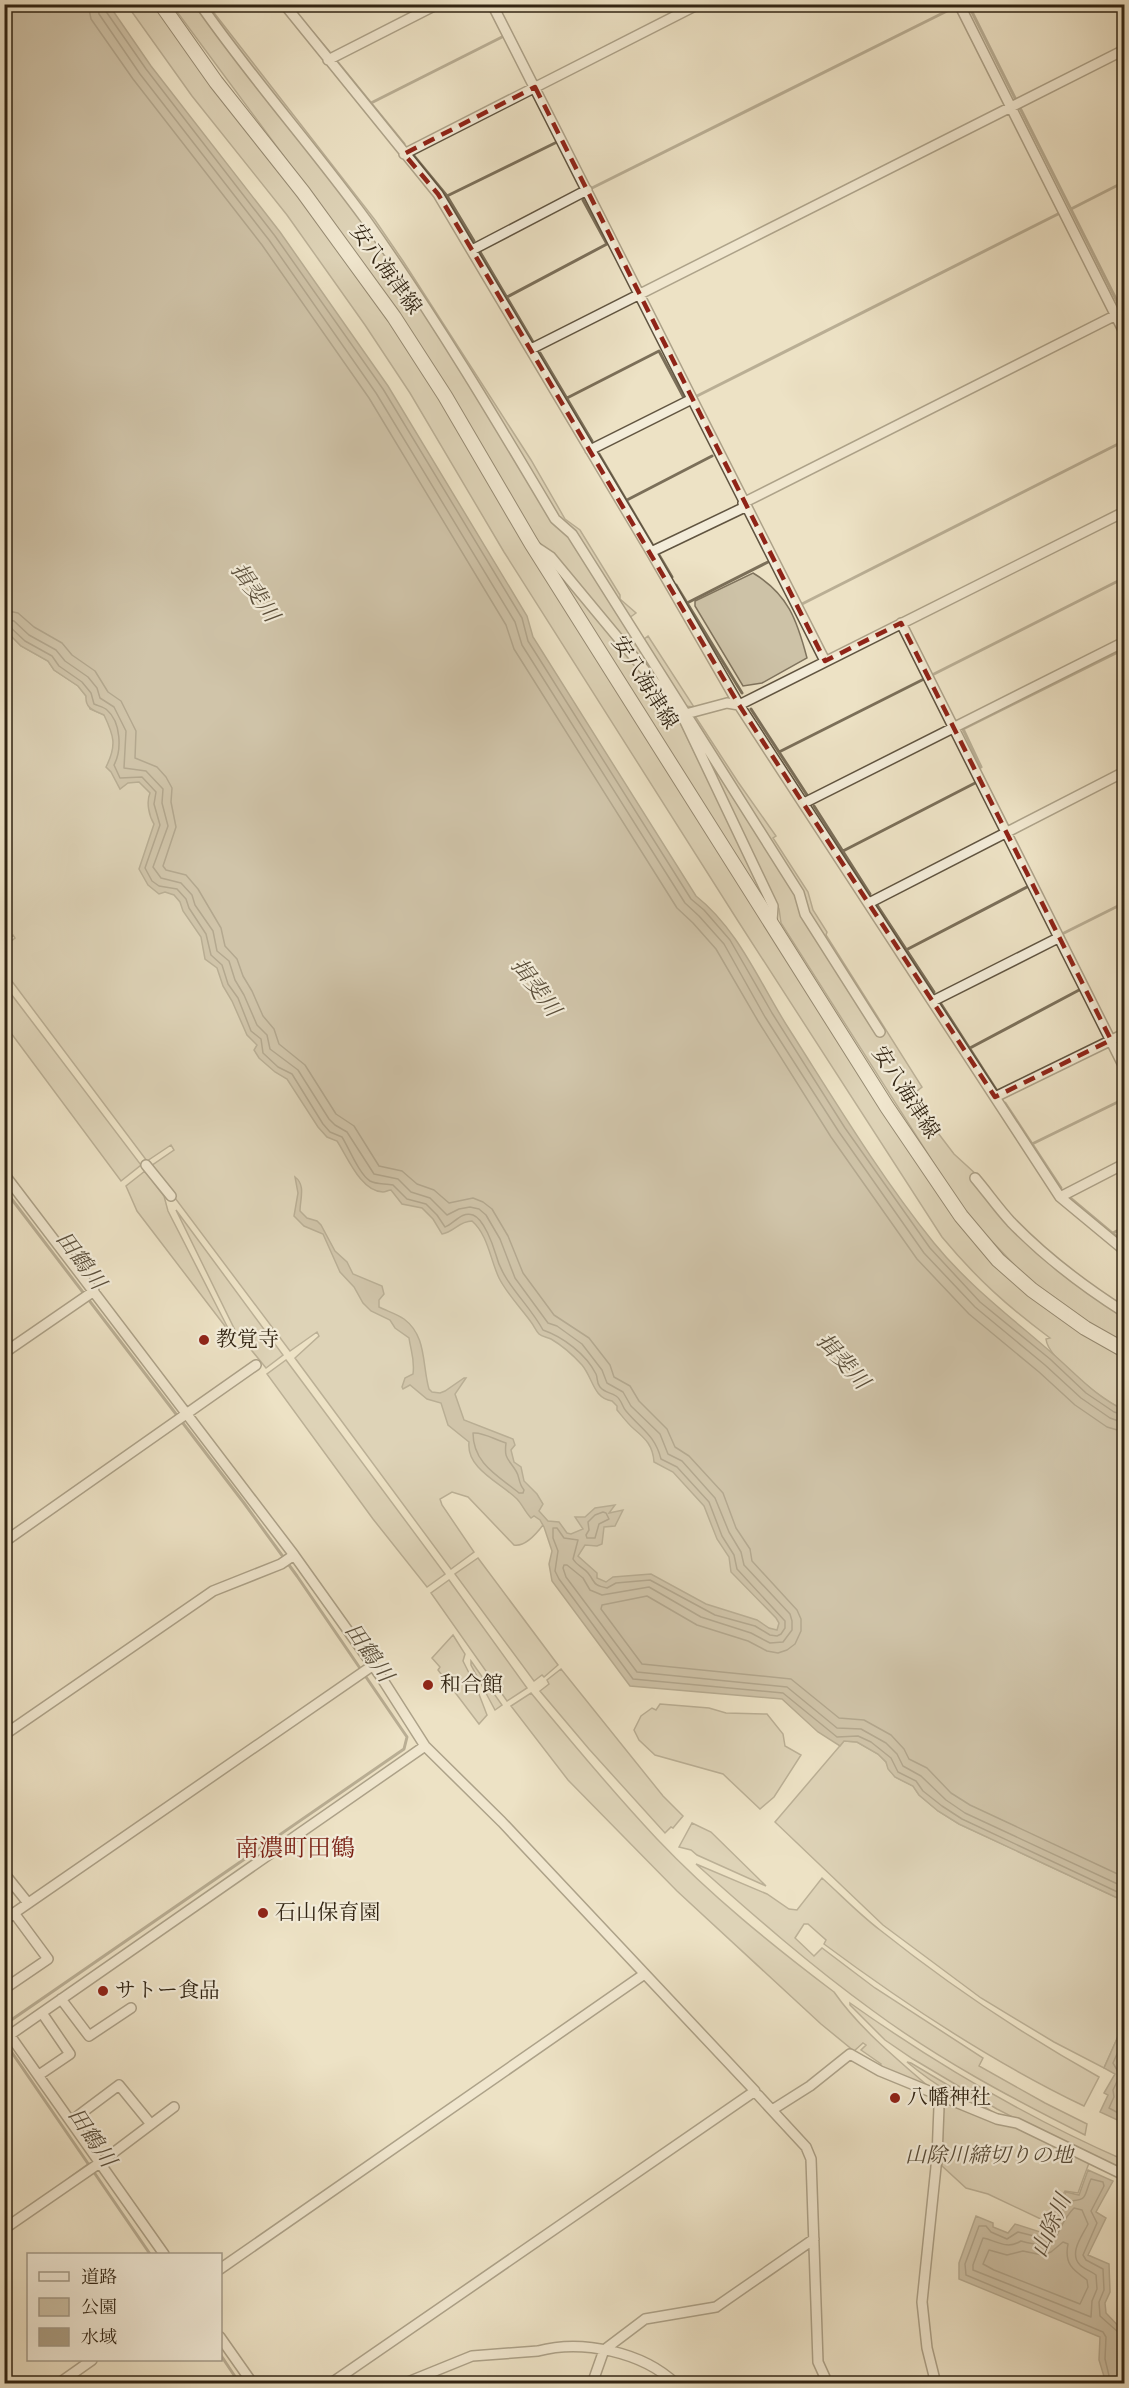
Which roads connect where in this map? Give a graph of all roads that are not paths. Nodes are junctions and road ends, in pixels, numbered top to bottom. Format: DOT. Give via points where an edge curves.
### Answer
graph roads {
  1 [pos="161,4"];
  2 [pos="200,4"];
  3 [pos="284,4"];
  4 [pos="438,4"];
  5 [pos="492,4"];
  6 [pos="699,4"];
  7 [pos="959,4"];
  8 [pos="1125,50"];
  9 [pos="328,60"];
  10 [pos="535,87"];
  11 [pos="1011,107"];
  12 [pos="404,154"];
  13 [pos="586,190"];
  14 [pos="472,250"];
  15 [pos="639,295"];
  16 [pos="1120,313"];
  17 [pos="1125,332"];
  18 [pos="531,349"];
  19 [pos="692,399"];
  20 [pos="590,450"];
  21 [pos="744,505"];
  22 [pos="1125,512"];
  23 [pos="531,543"];
  24 [pos="651,552"];
  25 [pos="901,623"];
  26 [pos="1125,642"];
  27 [pos="825,661"];
  28 [pos="739,705"];
  29 [pos="684,715"];
  30 [pos="954,728"];
  31 [pos="1125,772"];
  32 [pos="804,804"];
  33 [pos="1006,831"];
  34 [pos="868,903"];
  35 [pos="772,922"];
  36 [pos="1058,938"];
  37 [pos="933,1001"];
  38 [pos="880,1032"];
  39 [pos="1125,1034"];
  40 [pos="1111,1040"];
  41 [pos="1125,1067"];
  42 [pos="995,1097"];
  43 [pos="1125,1164"];
  44 [pos="146,1165"];
  45 [pos="4,1174"];
  46 [pos="975,1178"];
  47 [pos="171,1196"];
  48 [pos="1060,1197"];
  49 [pos="1125,1250"];
  50 [pos="93,1291"];
  51 [pos="1125,1312"];
  52 [pos="1125,1350"];
  53 [pos="4,1353"];
  54 [pos="256,1365"];
  55 [pos="186,1416"];
  56 [pos="4,1542"];
  57 [pos="292,1556"];
  58 [pos="370,1667"];
  59 [pos="4,1735"];
  60 [pos="425,1746"];
  61 [pos="4,1872"];
  62 [pos="28,1903"];
  63 [pos="14,1913"];
  64 [pos="4,1920"];
  65 [pos="643,1975"];
  66 [pos="4,1989"];
  67 [pos="62,1999"];
  68 [pos="131,2008"];
  69 [pos="42,2013"];
  70 [pos="7,2034"];
  71 [pos="39,2075"];
  72 [pos="758,2095"];
  73 [pos="945,2097"];
  74 [pos="174,2107"];
  75 [pos="772,2110"];
  76 [pos="71,2121"];
  77 [pos="150,2123"];
  78 [pos="99,2164"];
  79 [pos="1125,2175"];
  80 [pos="4,2229"];
  81 [pos="814,2239"];
  82 [pos="163,2253"];
  83 [pos="222,2268"];
  84 [pos="222,2340"];
  85 [pos="604,2350"];
  86 [pos="91,2361"];
  87 [pos="427,2379"];
  88 [pos="57,2384"];
  89 [pos="253,2384"];
  90 [pos="330,2384"];
  91 [pos="403,2384"];
  92 [pos="592,2384"];
  93 [pos="676,2384"];
  94 [pos="828,2384"];
  95 [pos="936,2384"];
  1 -- 23 [label="main road, 安八海津線" via="394,317"];
  2 -- 29 [label="street" via="412,286 555,519 572,534"];
  3 -- 9 [label="street"];
  4 -- 9 [label="street"];
  5 -- 10 [label="street"];
  6 -- 10 [label="street"];
  7 -- 11 [label="street"];
  8 -- 11 [label="street"];
  9 -- 12 [label="street"];
  10 -- 12 [label="street"];
  10 -- 13 [label="street"];
  11 -- 15 [label="street"];
  11 -- 16 [label="street"];
  12 -- 14 [label="street" via="438,194"];
  13 -- 14 [label="street"];
  13 -- 15 [label="street"];
  14 -- 18 [label="street"];
  15 -- 18 [label="street"];
  15 -- 19 [label="street"];
  16 -- 17 [label="street"];
  16 -- 21 [label="street"];
  18 -- 20 [label="street"];
  19 -- 20 [label="street"];
  19 -- 21 [label="street"];
  20 -- 24 [label="street"];
  21 -- 24 [label="street"];
  21 -- 27 [label="street"];
  22 -- 25 [label="street"];
  23 -- 29 [label="street" via="551,557"];
  23 -- 35 [label="main road, 安八海津線"];
  24 -- 28 [label="street"];
  25 -- 27 [label="street"];
  25 -- 30 [label="street"];
  26 -- 30 [label="street"];
  27 -- 28 [label="street"];
  28 -- 29 [label="street" via="727,703"];
  28 -- 32 [label="street"];
  29 -- 35 [label="street" via="773,906"];
  29 -- 38 [label="street" via="799,893 805,914"];
  30 -- 32 [label="street"];
  30 -- 33 [label="street"];
  31 -- 33 [label="street"];
  32 -- 34 [label="street"];
  33 -- 34 [label="street"];
  33 -- 36 [label="street"];
  34 -- 37 [label="street"];
  35 -- 52 [label="main road, 安八海津線" via="887,1107 961,1216 998,1260 1032,1290 1085,1328"];
  36 -- 37 [label="street"];
  36 -- 40 [label="street"];
  37 -- 42 [label="street"];
  39 -- 40 [label="street"];
  40 -- 41 [label="street"];
  40 -- 42 [label="street"];
  42 -- 48 [label="street"];
  43 -- 48 [label="street"];
  44 -- 47 [label="street"];
  45 -- 50 [label="street"];
  46 -- 51 [label="street" via="1043,1252"];
  48 -- 49 [label="street"];
  50 -- 53 [label="street"];
  50 -- 55 [label="street"];
  54 -- 55 [label="street"];
  55 -- 56 [label="street"];
  55 -- 57 [label="street"];
  57 -- 58 [label="street"];
  57 -- 59 [label="street" via="213,1591"];
  58 -- 60 [label="street"];
  58 -- 62 [label="street"];
  60 -- 65 [label="street" via="502,1822"];
  60 -- 67 [label="street"];
  61 -- 62 [label="street"];
  62 -- 63 [label="street"];
  63 -- 64 [label="street"];
  63 -- 66 [label="street" via="48,1959"];
  65 -- 83 [label="street"];
  65 -- 90 [label="street" via="755,2091"];
  67 -- 68 [label="street" via="89,2036"];
  67 -- 69 [label="street"];
  69 -- 70 [label="street"];
  69 -- 71 [label="street" via="70,2054"];
  70 -- 71 [label="street"];
  71 -- 76 [label="street"];
  72 -- 75 [label="street"];
  73 -- 75 [label="street" via="880,2071 850,2054"];
  73 -- 79 [label="street" via="997,2119 1017,2123"];
  73 -- 95 [label="street" via="939,2107 922,2302"];
  74 -- 77 [label="street"];
  75 -- 81 [label="street" via="806,2147 811,2159"];
  76 -- 77 [label="street" via="119,2085"];
  76 -- 78 [label="street"];
  77 -- 78 [label="street"];
  78 -- 80 [label="street"];
  78 -- 82 [label="street"];
  81 -- 85 [label="street" via="716,2307 645,2319"];
  81 -- 94 [label="street" via="818,2362"];
  84 -- 89 [label="street"];
  85 -- 87 [label="street" via="549,2348 472,2356"];
  85 -- 92 [label="street"];
  85 -- 93 [label="street" via="628,2355"];
  86 -- 88 [label="street"];
  87 -- 91 [label="street"];
}
